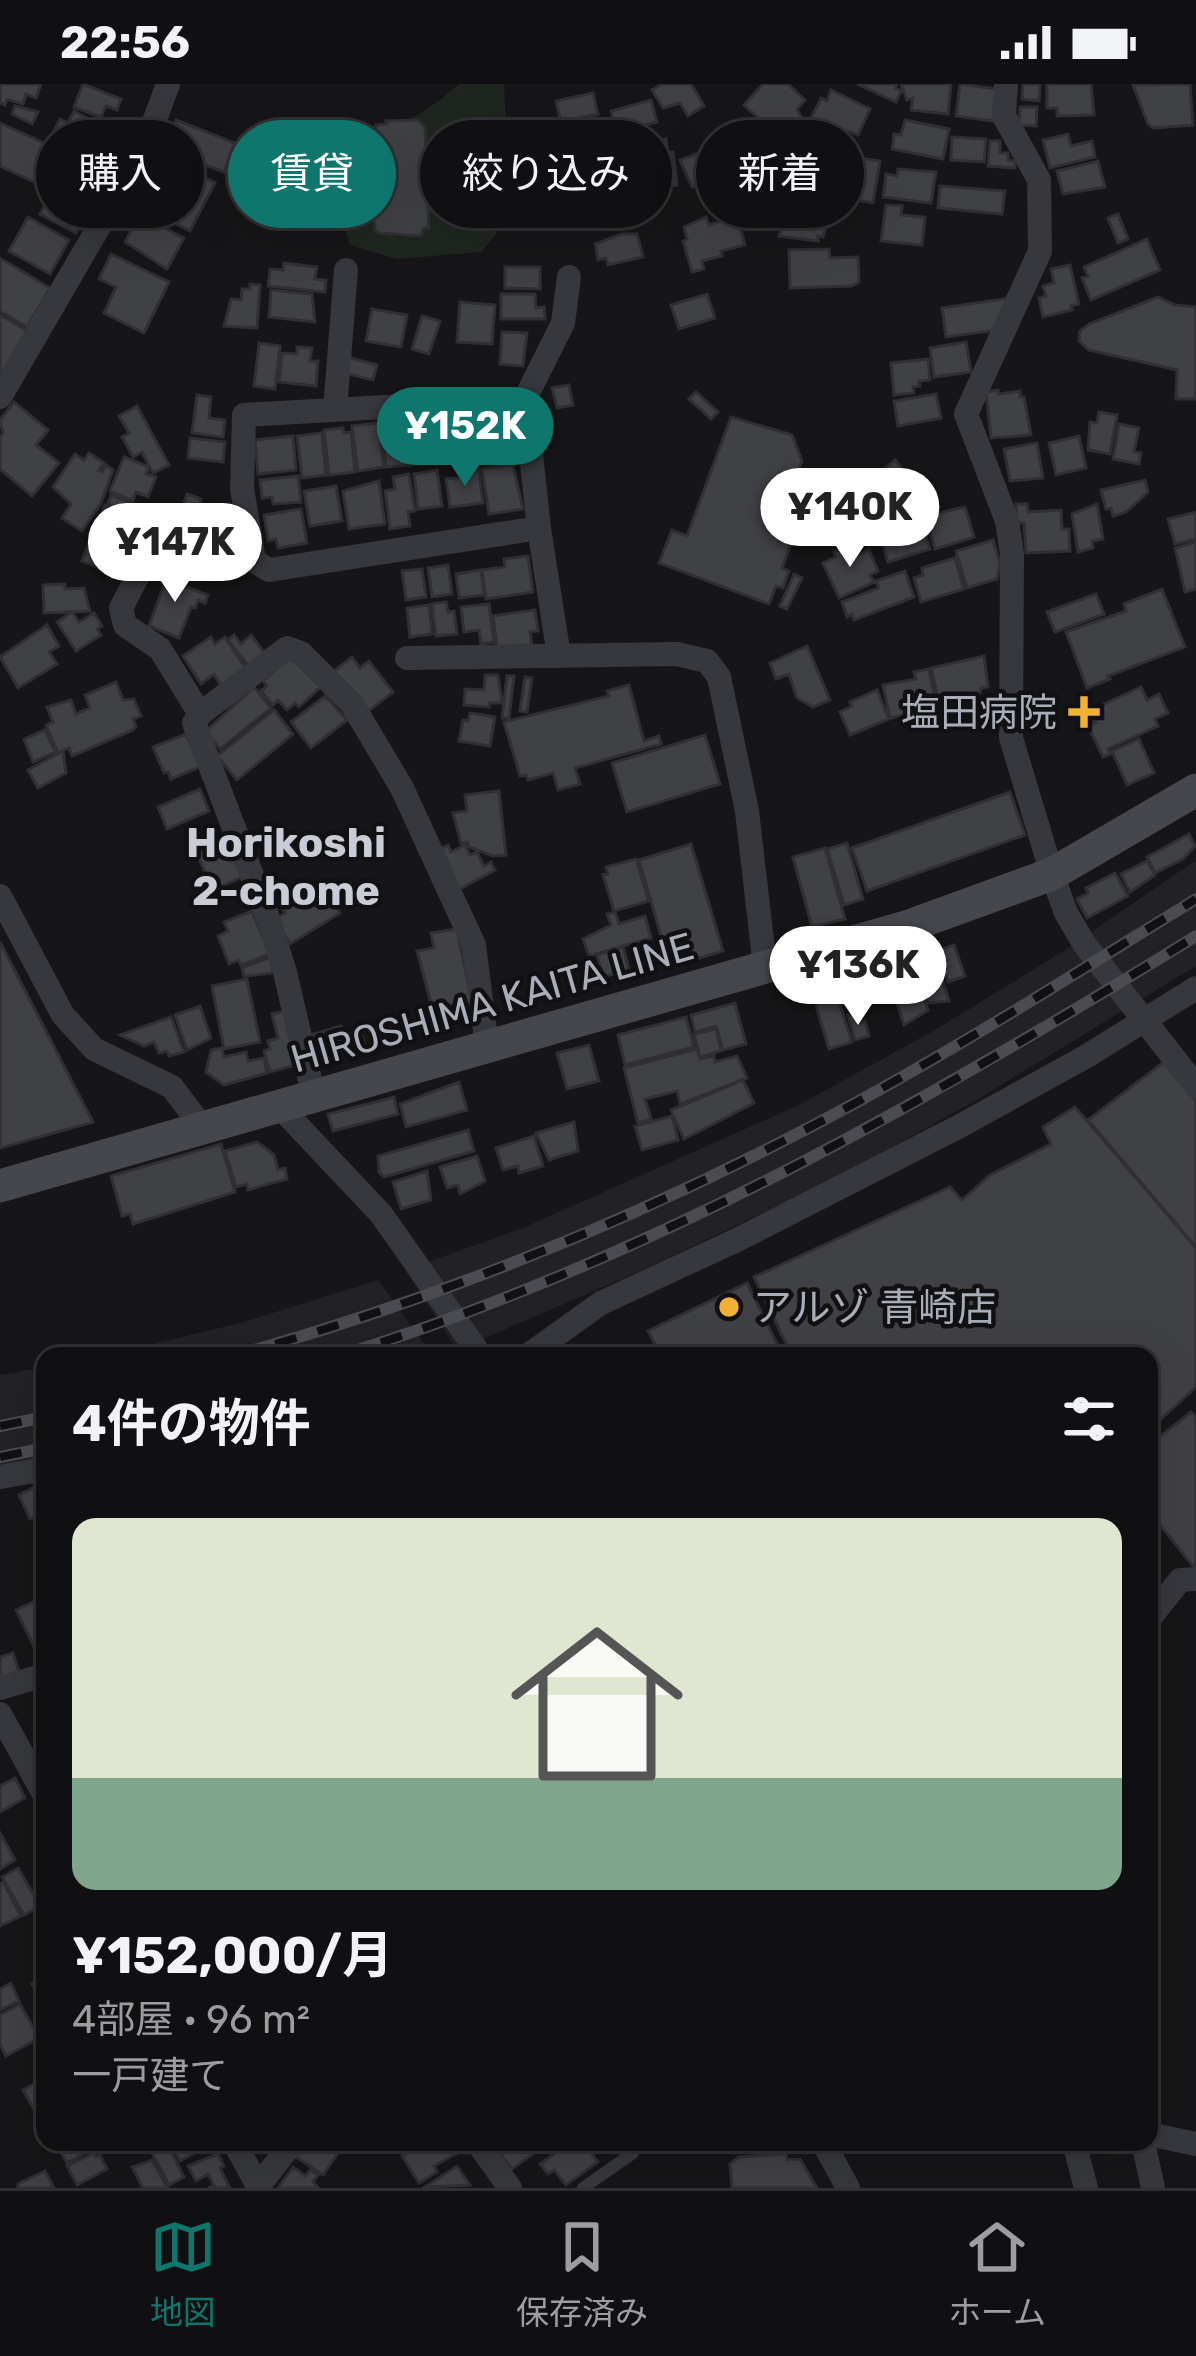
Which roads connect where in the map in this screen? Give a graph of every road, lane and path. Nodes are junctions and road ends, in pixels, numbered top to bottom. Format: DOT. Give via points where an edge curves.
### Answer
graph roads {
  1 [pos="168,84"];
  2 [pos="1006,84"];
  3 [pos="346,270"];
  4 [pos="569,277"];
  5 [pos="0,398"];
  6 [pos="525,399"];
  7 [pos="335,410"];
  8 [pos="163,527"];
  9 [pos="539,528"];
  10 [pos="559,656"];
  11 [pos="407,658"];
  12 [pos="200,714"];
  13 [pos="1196,790"];
  14 [pos="1052,874"];
  15 [pos="0,896"];
  16 [pos="765,968"];
  17 [pos="1196,988"];
  18 [pos="1145,1020"];
  19 [pos="487,1047"];
  20 [pos="1196,1086"];
  21 [pos="314,1097"];
  22 [pos="280,1106"];
  23 [pos="203,1128"];
  24 [pos="0,1186"];
  25 [pos="476,1347"];
  26 [pos="540,1347"];
  27 [pos="36,1471"];
  28 [pos="0,1477"];
  29 [pos="1196,1579"];
  30 [pos="1158,1608"];
  31 [pos="36,1678"];
  32 [pos="0,1688"];
  33 [pos="0,1714"];
  34 [pos="36,1780"];
  35 [pos="1158,2136"];
  36 [pos="1196,2144"];
  37 [pos="239,2151"];
  38 [pos="286,2151"];
  39 [pos="483,2151"];
  40 [pos="828,2151"];
  41 [pos="1076,2151"];
  42 [pos="1145,2151"];
  43 [pos="633,2153"];
  44 [pos="258,2187"];
  45 [pos="510,2188"];
  46 [pos="583,2188"];
  47 [pos="848,2188"];
  48 [pos="1086,2188"];
  49 [pos="1153,2188"];
  1 -- 5 [label="street" via="144,149"];
  2 -- 14 [label="street" via="1004,116 1039,180 1040,250 966,414 1007,521 1011,738"];
  3 -- 7 [label="street"];
  4 -- 6 [label="street" via="563,323"];
  6 -- 7 [label="street"];
  6 -- 9 [label="street"];
  7 -- 9 [label="street" via="244,415 242,488 254,561 268,570"];
  8 -- 12 [label="street" via="121,608 125,625 160,649"];
  9 -- 10 [label="street"];
  10 -- 11 [label="street"];
  10 -- 16 [label="street" via="677,654 707,661 718,677 747,811"];
  12 -- 19 [label="street" via="287,648 302,652 352,704 402,788 474,944"];
  12 -- 21 [label="street" via="194,723 267,915"];
  13 -- 14 [label="main road, HIROSHIMA KAITA LINE"];
  14 -- 16 [label="main road, HIROSHIMA KAITA LINE"];
  14 -- 18 [label="street" via="1085,945"];
  15 -- 23 [label="street" via="63,1016 94,1048 172,1087"];
  16 -- 19 [label="main road, HIROSHIMA KAITA LINE"];
  17 -- 18 [label="street"];
  18 -- 20 [label="street"];
  18 -- 26 [label="street" via="843,1187 602,1303"];
  19 -- 21 [label="main road, HIROSHIMA KAITA LINE"];
  21 -- 22 [label="main road, HIROSHIMA KAITA LINE"];
  22 -- 23 [label="main road, HIROSHIMA KAITA LINE"];
  22 -- 25 [label="street" via="380,1214"];
  23 -- 24 [label="main road, HIROSHIMA KAITA LINE"];
  27 -- 28 [label="street"];
  29 -- 30 [label="street" via="1180,1580"];
  31 -- 32 [label="street"];
  33 -- 34 [label="street"];
  35 -- 36 [label="street"];
  37 -- 44 [label="street"];
  38 -- 44 [label="street"];
  39 -- 45 [label="street"];
  40 -- 47 [label="street"];
  41 -- 48 [label="street"];
  42 -- 49 [label="street"];
  43 -- 46 [label="lane"];
}
